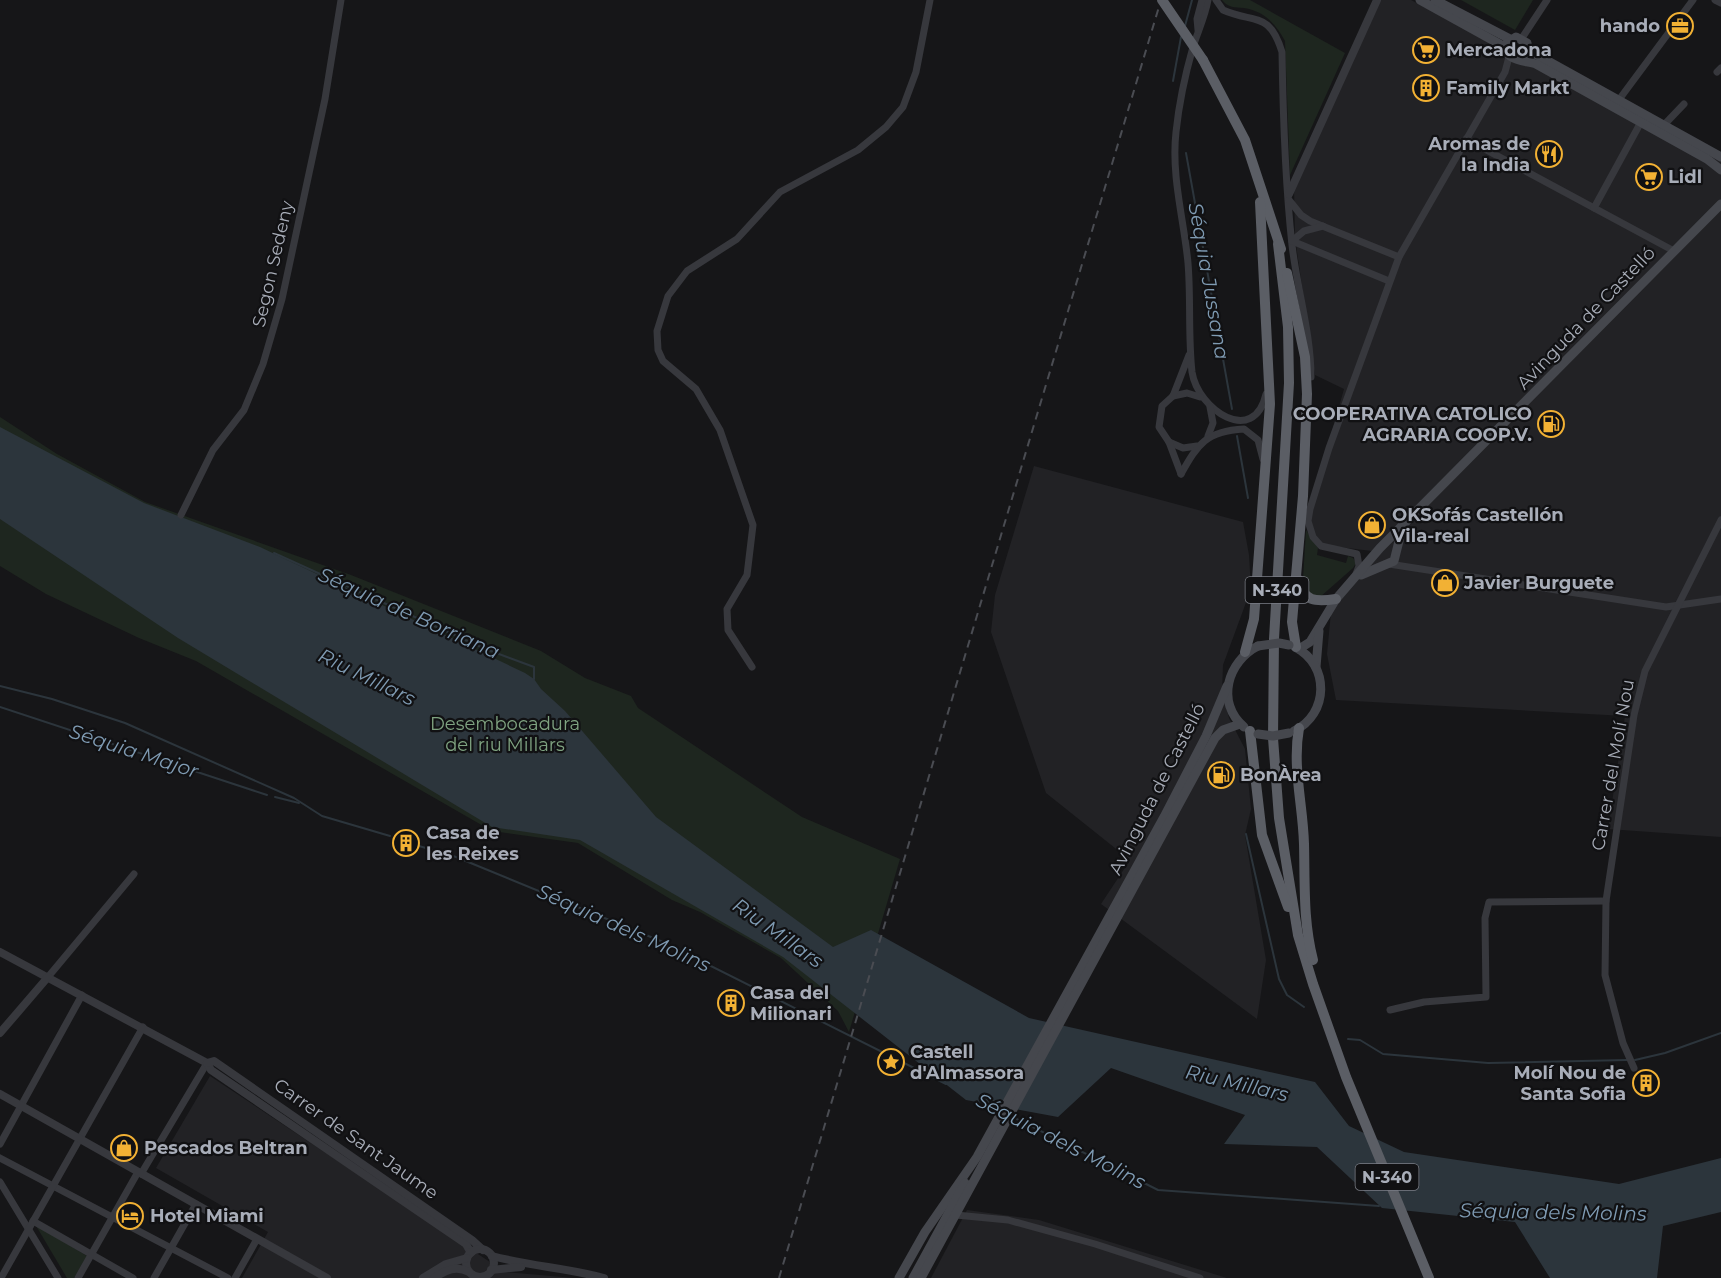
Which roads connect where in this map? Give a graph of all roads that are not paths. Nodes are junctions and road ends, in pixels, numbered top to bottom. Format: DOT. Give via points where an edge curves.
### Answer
graph roads {
  1 [pos="341,0"];
  2 [pos="930,0"];
  3 [pos="1162,0"];
  4 [pos="1202,0"];
  5 [pos="1208,0"];
  6 [pos="1216,0"];
  7 [pos="1377,0"];
  8 [pos="1420,0"];
  9 [pos="1435,0"];
  10 [pos="1548,0"];
  11 [pos="1693,0"];
  12 [pos="1715,0"];
  13 [pos="1721,3"];
  14 [pos="1198,30"];
  15 [pos="1522,38"];
  16 [pos="1508,48"];
  17 [pos="1528,50"];
  18 [pos="1520,59"];
  19 [pos="1618,101"];
  20 [pos="1684,104"];
  21 [pos="1641,122"];
  22 [pos="1664,126"];
  23 [pos="1466,138"];
  24 [pos="1721,157"];
  25 [pos="1721,170"];
  26 [pos="1721,181"];
  27 [pos="1262,190"];
  28 [pos="1289,197"];
  29 [pos="1721,198"];
  30 [pos="1719,206"];
  31 [pos="1594,208"];
  32 [pos="1323,226"];
  33 [pos="1292,241"];
  34 [pos="1278,244"];
  35 [pos="1674,251"];
  36 [pos="1399,257"];
  37 [pos="1389,281"];
  38 [pos="1191,350"];
  39 [pos="1268,386"];
  40 [pos="1173,396"];
  41 [pos="1200,397"];
  42 [pos="1210,407"];
  43 [pos="1208,436"];
  44 [pos="1169,442"];
  45 [pos="1197,446"];
  46 [pos="1263,491"];
  47 [pos="1303,496"];
  48 [pos="181,514"];
  49 [pos="1721,520"];
  50 [pos="1403,527"];
  51 [pos="1381,549"];
  52 [pos="1299,552"];
  53 [pos="1396,552"];
  54 [pos="1386,564"];
  55 [pos="1414,567"];
  56 [pos="1354,579"];
  57 [pos="1336,599"];
  58 [pos="1721,599"];
  59 [pos="1679,605"];
  60 [pos="1320,628"];
  61 [pos="1295,647"];
  62 [pos="1245,652"];
  63 [pos="752,667"];
  64 [pos="1316,667"];
  65 [pos="1227,686"];
  66 [pos="1240,724"];
  67 [pos="1299,728"];
  68 [pos="1254,732"];
  69 [pos="134,874"];
  70 [pos="1606,901"];
  71 [pos="1119,908"];
  72 [pos="1298,935"];
  73 [pos="0,952"];
  74 [pos="48,977"];
  75 [pos="1312,984"];
  76 [pos="82,995"];
  77 [pos="1390,1010"];
  78 [pos="143,1027"];
  79 [pos="0,1033"];
  80 [pos="207,1063"];
  81 [pos="1634,1068"];
  82 [pos="0,1094"];
  83 [pos="21,1106"];
  84 [pos="80,1139"];
  85 [pos="0,1144"];
  86 [pos="0,1158"];
  87 [pos="981,1159"];
  88 [pos="140,1173"];
  89 [pos="0,1182"];
  90 [pos="54,1185"];
  91 [pos="196,1204"];
  92 [pos="956,1215"];
  93 [pos="113,1216"];
  94 [pos="33,1221"];
  95 [pos="29,1228"];
  96 [pos="257,1239"];
  97 [pos="171,1247"];
  98 [pos="483,1250"];
  99 [pos="91,1254"];
  100 [pos="469,1256"];
  101 [pos="492,1256"];
  102 [pos="527,1266"];
  103 [pos="491,1270"];
  104 [pos="470,1273"];
  105 [pos="1,1278"];
  106 [pos="58,1278"];
  107 [pos="78,1278"];
  108 [pos="133,1278"];
  109 [pos="154,1278"];
  110 [pos="228,1278"];
  111 [pos="235,1278"];
  112 [pos="327,1278"];
  113 [pos="423,1278"];
  114 [pos="434,1278"];
  115 [pos="604,1278"];
  116 [pos="899,1278"];
  117 [pos="913,1278"];
  118 [pos="921,1278"];
  119 [pos="1200,1278"];
  120 [pos="1429,1278"];
  1 -- 48 [label="street, Segon Sedeny" via="326,99 282,299 263,364 244,411 213,450"];
  2 -- 63 [label="street" via="916,72 903,107 858,150 780,192 737,239 687,271 668,296 657,331 663,361 696,388 720,430 753,525 747,575 727,609 728,630"];
  3 -- 27 [label="highway, N-340, bridge" via="1203,60 1245,140"];
  4 -- 14 [label="street"];
  5 -- 14 [label="street"];
  6 -- 28 [label="street" via="1223,9 1268,24 1277,37 1282,52 1285,180"];
  7 -- 28 [label="street"];
  8 -- 16 [label="main road"];
  9 -- 16 [label="main road"];
  10 -- 15 [label="street"];
  11 -- 19 [label="street"];
  12 -- 13 [label="street"];
  14 -- 38 [label="street" via="1186,72 1176,134 1176,178 1191,306"];
  15 -- 16 [label="main road"];
  15 -- 17 [label="main road"];
  16 -- 18 [label="main road"];
  16 -- 23 [label="street" via="1505,72"];
  17 -- 18 [label="main road"];
  17 -- 19 [label="main road"];
  18 -- 21 [label="main road"];
  19 -- 22 [label="main road"];
  20 -- 22 [label="street"];
  21 -- 25 [label="main road"];
  21 -- 31 [label="street"];
  22 -- 24 [label="main road"];
  23 -- 31 [label="street"];
  23 -- 36 [label="street"];
  25 -- 26 [label="main road"];
  27 -- 34 [label="highway, N-340"];
  27 -- 39 [label="highway"];
  28 -- 32 [label="street" via="1301,215"];
  28 -- 33 [label="street"];
  29 -- 30 [label="main road, Avinguda de Castelló"];
  30 -- 35 [label="main road, Avinguda de Castelló"];
  31 -- 35 [label="street"];
  32 -- 33 [label="street" via="1304,231"];
  32 -- 36 [label="street"];
  33 -- 37 [label="street"];
  33 -- 47 [label="street" via="1311,355 1311,418"];
  34 -- 47 [label="highway" via="1284,256 1305,357"];
  34 -- 72 [label="highway, N-340" via="1288,327 1289,383 1273,716 1279,818"];
  35 -- 50 [label="main road, Avinguda de Castelló"];
  36 -- 37 [label="street"];
  37 -- 56 [label="street" via="1329,448 1308,521 1312,537 1321,546 1357,554 1359,566"];
  38 -- 40 [label="street"];
  38 -- 41 [label="street"];
  39 -- 42 [label="street" via="1257,414 1245,420 1230,419"];
  39 -- 46 [label="highway"];
  40 -- 41 [label="street" via="1187,393"];
  40 -- 44 [label="street" via="1162,406 1159,427"];
  41 -- 42 [label="street"];
  42 -- 43 [label="street" via="1213,423"];
  43 -- 45 [label="street"];
  43 -- 46 [label="street" via="1244,429 1258,440 1263,460"];
  44 -- 45 [label="street" via="1183,448"];
  44 -- 45 [label="street" via="1181,474"];
  46 -- 62 [label="highway" via="1254,619"];
  47 -- 52 [label="highway"];
  49 -- 59 [label="street, Carrer del Molí Nou"];
  50 -- 51 [label="main road, Avinguda de Castelló"];
  50 -- 53 [label="main road, Avinguda de Castelló"];
  51 -- 53 [label="main road"];
  51 -- 54 [label="main road" via="1380,560"];
  51 -- 56 [label="main road, Avinguda de Castelló"];
  52 -- 57 [label="highway" via="1301,592 1318,602"];
  52 -- 61 [label="highway" via="1292,622"];
  53 -- 54 [label="main road, Avinguda de Castelló" via="1394,561"];
  53 -- 55 [label="street"];
  54 -- 55 [label="street"];
  54 -- 56 [label="main road, Avinguda de Castelló"];
  55 -- 59 [label="street"];
  56 -- 57 [label="main road, Avinguda de Castelló"];
  57 -- 60 [label="main road, Avinguda de Castelló"];
  58 -- 59 [label="street"];
  59 -- 70 [label="street, Carrer del Molí Nou" via="1645,671"];
  60 -- 61 [label="main road, Avinguda de Castelló" via="1310,642"];
  60 -- 64 [label="main road, Avinguda de Castelló"];
  61 -- 62 [label="main road, bridge" via="1279,643"];
  61 -- 64 [label="main road"];
  62 -- 65 [label="main road" via="1230,672"];
  64 -- 67 [label="main road" via="1321,686 1319,705"];
  65 -- 66 [label="main road" via="1233,713"];
  65 -- 71 [label="main road, Avinguda de Castelló"];
  66 -- 68 [label="main road"];
  66 -- 71 [label="main road, Avinguda de Castelló" via="1223,730 1215,738"];
  67 -- 68 [label="main road, bridge" via="1273,736"];
  67 -- 75 [label="highway" via="1296,759 1304,843 1305,915 1316,971"];
  68 -- 72 [label="highway" via="1262,835"];
  69 -- 74 [label="street"];
  70 -- 77 [label="street" via="1490,902 1485,918 1486,997 1424,1002"];
  70 -- 81 [label="street, Carrer del Molí Nou" via="1605,975 1623,1043"];
  71 -- 87 [label="main road"];
  72 -- 75 [label="highway, N-340"];
  73 -- 74 [label="street, Carrer de Sant Jaume"];
  74 -- 76 [label="street, Carrer de Sant Jaume"];
  74 -- 79 [label="street"];
  75 -- 120 [label="highway, N-340"];
  76 -- 78 [label="street, Carrer de Sant Jaume"];
  76 -- 83 [label="street"];
  78 -- 80 [label="street, Carrer de Sant Jaume"];
  78 -- 84 [label="street"];
  80 -- 88 [label="street"];
  80 -- 98 [label="street, Carrer de Sant Jaume" via="214,1061"];
  80 -- 100 [label="street, Carrer de Sant Jaume" via="210,1070 466,1244"];
  82 -- 83 [label="street"];
  83 -- 84 [label="street"];
  83 -- 85 [label="street"];
  84 -- 88 [label="street"];
  84 -- 90 [label="street"];
  86 -- 90 [label="street"];
  87 -- 92 [label="main road"];
  87 -- 116 [label="main road" via="925,1232"];
  87 -- 117 [label="main road"];
  88 -- 91 [label="street"];
  88 -- 93 [label="street"];
  89 -- 95 [label="street"];
  90 -- 93 [label="street"];
  90 -- 94 [label="street"];
  91 -- 96 [label="street"];
  91 -- 97 [label="street"];
  92 -- 118 [label="main road"];
  92 -- 119 [label="street" via="1008,1220"];
  93 -- 97 [label="street"];
  93 -- 99 [label="street"];
  94 -- 95 [label="street"];
  94 -- 99 [label="street"];
  95 -- 105 [label="street"];
  95 -- 106 [label="street"];
  96 -- 111 [label="street"];
  96 -- 112 [label="street"];
  97 -- 109 [label="street"];
  97 -- 110 [label="street"];
  98 -- 100 [label="street"];
  98 -- 101 [label="street"];
  99 -- 107 [label="street"];
  99 -- 108 [label="street"];
  100 -- 104 [label="street" via="466,1266"];
  100 -- 113 [label="street"];
  101 -- 102 [label="street"];
  101 -- 103 [label="street"];
  102 -- 103 [label="street"];
  102 -- 115 [label="street" via="575,1270"];
  103 -- 104 [label="street" via="481,1277"];
  104 -- 114 [label="street" via="461,1268 449,1269"];
}
